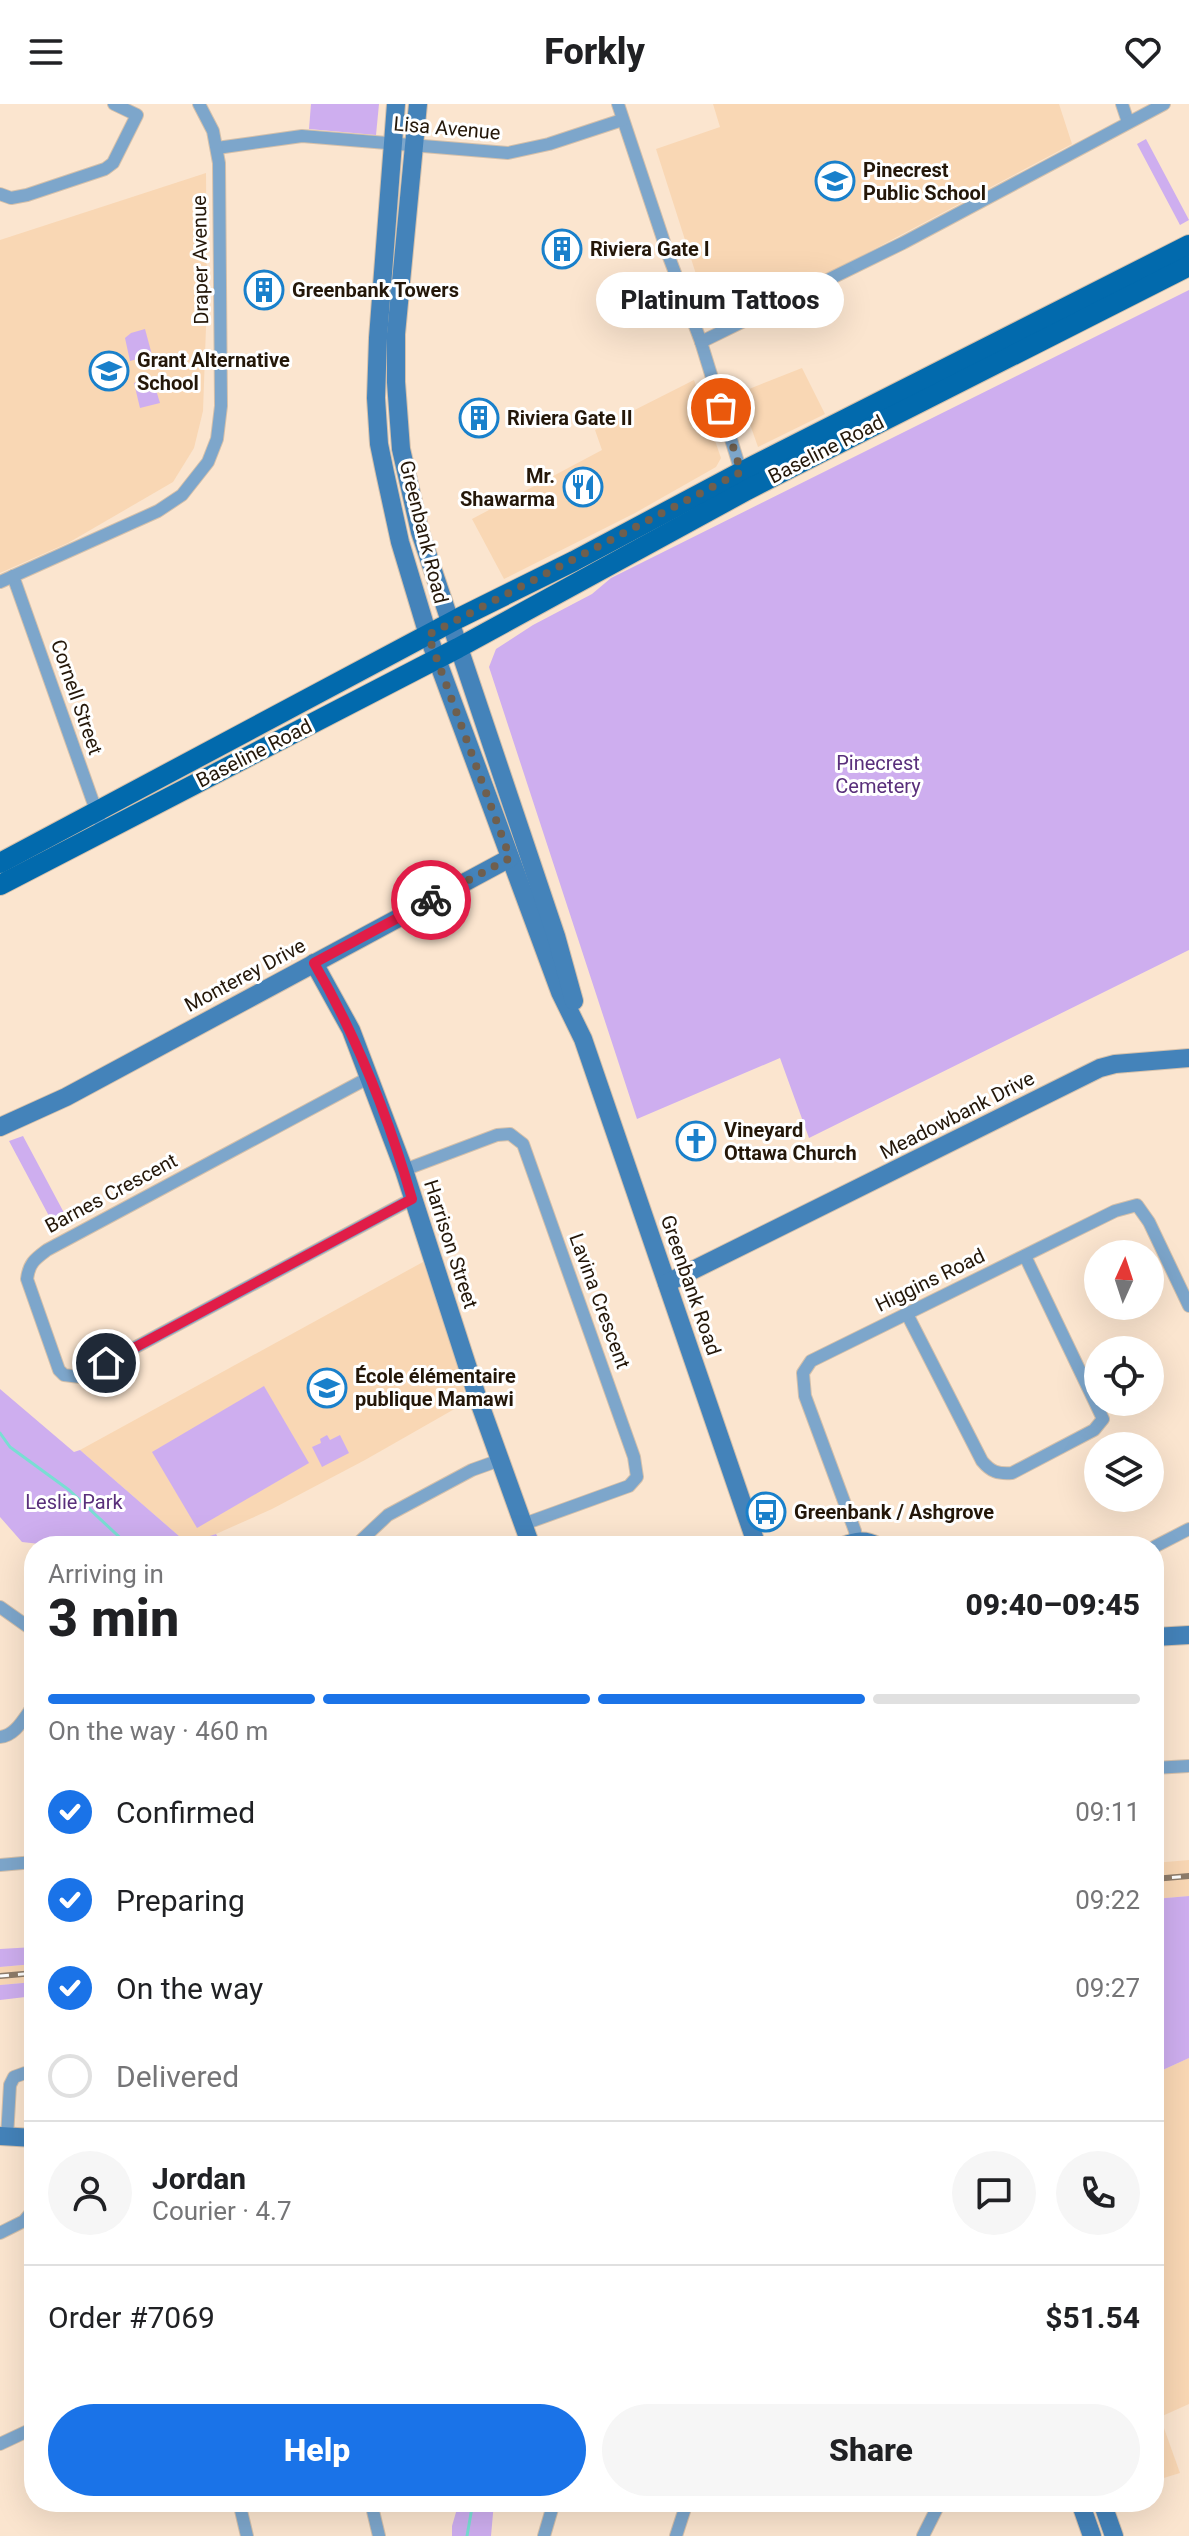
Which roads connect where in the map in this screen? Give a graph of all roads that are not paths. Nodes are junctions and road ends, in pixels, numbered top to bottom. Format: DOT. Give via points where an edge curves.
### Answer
graph roads {
  1 [pos="114,104"];
  2 [pos="199,104"];
  3 [pos="396,104"];
  4 [pos="418,104"];
  5 [pos="618,104"];
  6 [pos="1122,104"];
  7 [pos="1164,104"];
  8 [pos="140,110"];
  9 [pos="622,120"];
  10 [pos="1128,122"];
  11 [pos="392,144"];
  12 [pos="414,146"];
  13 [pos="217,148"];
  14 [pos="0,194"];
  15 [pos="1189,245"];
  16 [pos="1189,266"];
  17 [pos="701,342"];
  18 [pos="744,481"];
  19 [pos="13,576"];
  20 [pos="0,582"];
  21 [pos="450,623"];
  22 [pos="428,635"];
  23 [pos="458,648"];
  24 [pos="437,658"];
  25 [pos="99,821"];
  26 [pos="510,858"];
  27 [pos="0,863"];
  28 [pos="0,885"];
  29 [pos="314,963"];
  30 [pos="583,1039"];
  31 [pos="1189,1058"];
  32 [pos="368,1078"];
  33 [pos="0,1127"];
  34 [pos="404,1170"];
  35 [pos="412,1199"];
  36 [pos="1025,1256"];
  37 [pos="667,1283"];
  38 [pos="1189,1306"];
  39 [pos="907,1314"];
  40 [pos="500,1460"];
  41 [pos="524,1524"];
  42 [pos="1189,1529"];
  43 [pos="366,1536"];
  44 [pos="528,1536"];
  45 [pos="754,1536"];
  46 [pos="853,1536"];
  47 [pos="1164,1542"];
  48 [pos="0,1607"];
  49 [pos="24,1624"];
  50 [pos="1189,1635"];
  51 [pos="1164,1636"];
  52 [pos="24,1718"];
  53 [pos="0,1737"];
  54 [pos="1189,1766"];
  55 [pos="1164,1767"];
  56 [pos="24,1863"];
  57 [pos="0,1865"];
  58 [pos="24,2073"];
  59 [pos="4,2137"];
  60 [pos="24,2138"];
  61 [pos="24,2221"];
  62 [pos="0,2233"];
  63 [pos="24,2433"];
  64 [pos="0,2444"];
  65 [pos="241,2512"];
  66 [pos="373,2512"];
  67 [pos="551,2512"];
  68 [pos="684,2512"];
  69 [pos="935,2512"];
  70 [pos="1084,2512"];
  71 [pos="1106,2512"];
  72 [pos="247,2536"];
  73 [pos="379,2536"];
  74 [pos="544,2536"];
  75 [pos="676,2536"];
  76 [pos="923,2536"];
  77 [pos="1092,2536"];
  78 [pos="1114,2536"];
  1 -- 8 [label="street"];
  2 -- 13 [label="street, Draper Avenue"];
  3 -- 11 [label="main road, Greenbank Road"];
  4 -- 12 [label="main road, Greenbank Road"];
  5 -- 9 [label="street"];
  6 -- 10 [label="street"];
  7 -- 10 [label="street"];
  8 -- 14 [label="street" via="105,169 27,195"];
  9 -- 12 [label="street, Lisa Avenue" via="508,153"];
  9 -- 17 [label="street"];
  10 -- 17 [label="street" via="903,243"];
  11 -- 12 [label="street, Lisa Avenue"];
  11 -- 13 [label="street, Lisa Avenue" via="302,136"];
  11 -- 22 [label="main road, Greenbank Road" via="378,338 379,444 394,521"];
  12 -- 21 [label="main road, Greenbank Road" via="396,334 401,449"];
  13 -- 19 [label="street, Draper Avenue" via="221,384 217,439 208,462 170,504"];
  15 -- 18 [label="main road, Baseline Road"];
  16 -- 18 [label="main road, Baseline Road"];
  17 -- 18 [label="street"];
  18 -- 21 [label="main road, Baseline Road"];
  18 -- 23 [label="main road, Baseline Road"];
  19 -- 20 [label="street, Draper Avenue"];
  19 -- 25 [label="street, Cornell Street"];
  21 -- 22 [label="main road, Baseline Road"];
  21 -- 23 [label="main road, Greenbank Road"];
  22 -- 24 [label="main road, Greenbank Road"];
  22 -- 25 [label="main road, Baseline Road"];
  23 -- 24 [label="main road, Baseline Road"];
  23 -- 30 [label="main road, Greenbank Road" via="556,936"];
  24 -- 25 [label="main road, Baseline Road"];
  24 -- 26 [label="main road, Greenbank Road"];
  25 -- 27 [label="main road, Baseline Road"];
  25 -- 28 [label="main road, Baseline Road"];
  26 -- 29 [label="main road, Monterey Drive"];
  26 -- 30 [label="main road, Greenbank Road"];
  29 -- 32 [label="main road, Harrison Street" via="351,1030"];
  29 -- 33 [label="main road, Monterey Drive"];
  30 -- 37 [label="main road, Greenbank Road"];
  31 -- 37 [label="main road, Meadowbank Drive" via="1100,1068"];
  32 -- 34 [label="main road, Harrison Street"];
  32 -- 35 [label="street, Barnes Crescent" via="33,1260 27,1279 59,1370 80,1377"];
  34 -- 35 [label="main road, Harrison Street"];
  34 -- 41 [label="street, Lavina Crescent" via="497,1135 510,1134 523,1144 634,1457 637,1477 629,1486"];
  35 -- 40 [label="main road, Harrison Street"];
  36 -- 38 [label="street, Higgins Road" via="1137,1205"];
  36 -- 39 [label="street, Higgins Road"];
  36 -- 39 [label="street" via="1103,1419 1094,1430 1012,1473 989,1470 982,1461"];
  37 -- 45 [label="main road, Greenbank Road"];
  39 -- 46 [label="street, Higgins Road" via="811,1361 803,1373 805,1396"];
  40 -- 41 [label="main road, Harrison Street"];
  40 -- 43 [label="street" via="388,1515"];
  41 -- 44 [label="main road, Harrison Street"];
  42 -- 47 [label="street"];
  48 -- 49 [label="street"];
  50 -- 51 [label="main road"];
  52 -- 53 [label="street" via="7,1737"];
  54 -- 55 [label="street"];
  56 -- 57 [label="street"];
  58 -- 59 [label="street" via="10,2085"];
  59 -- 60 [label="main road"];
  61 -- 62 [label="street"];
  63 -- 64 [label="street"];
  65 -- 72 [label="street"];
  66 -- 73 [label="street"];
  67 -- 74 [label="street"];
  68 -- 75 [label="street"];
  69 -- 76 [label="street"];
  70 -- 77 [label="main road"];
  71 -- 78 [label="main road"];
}
